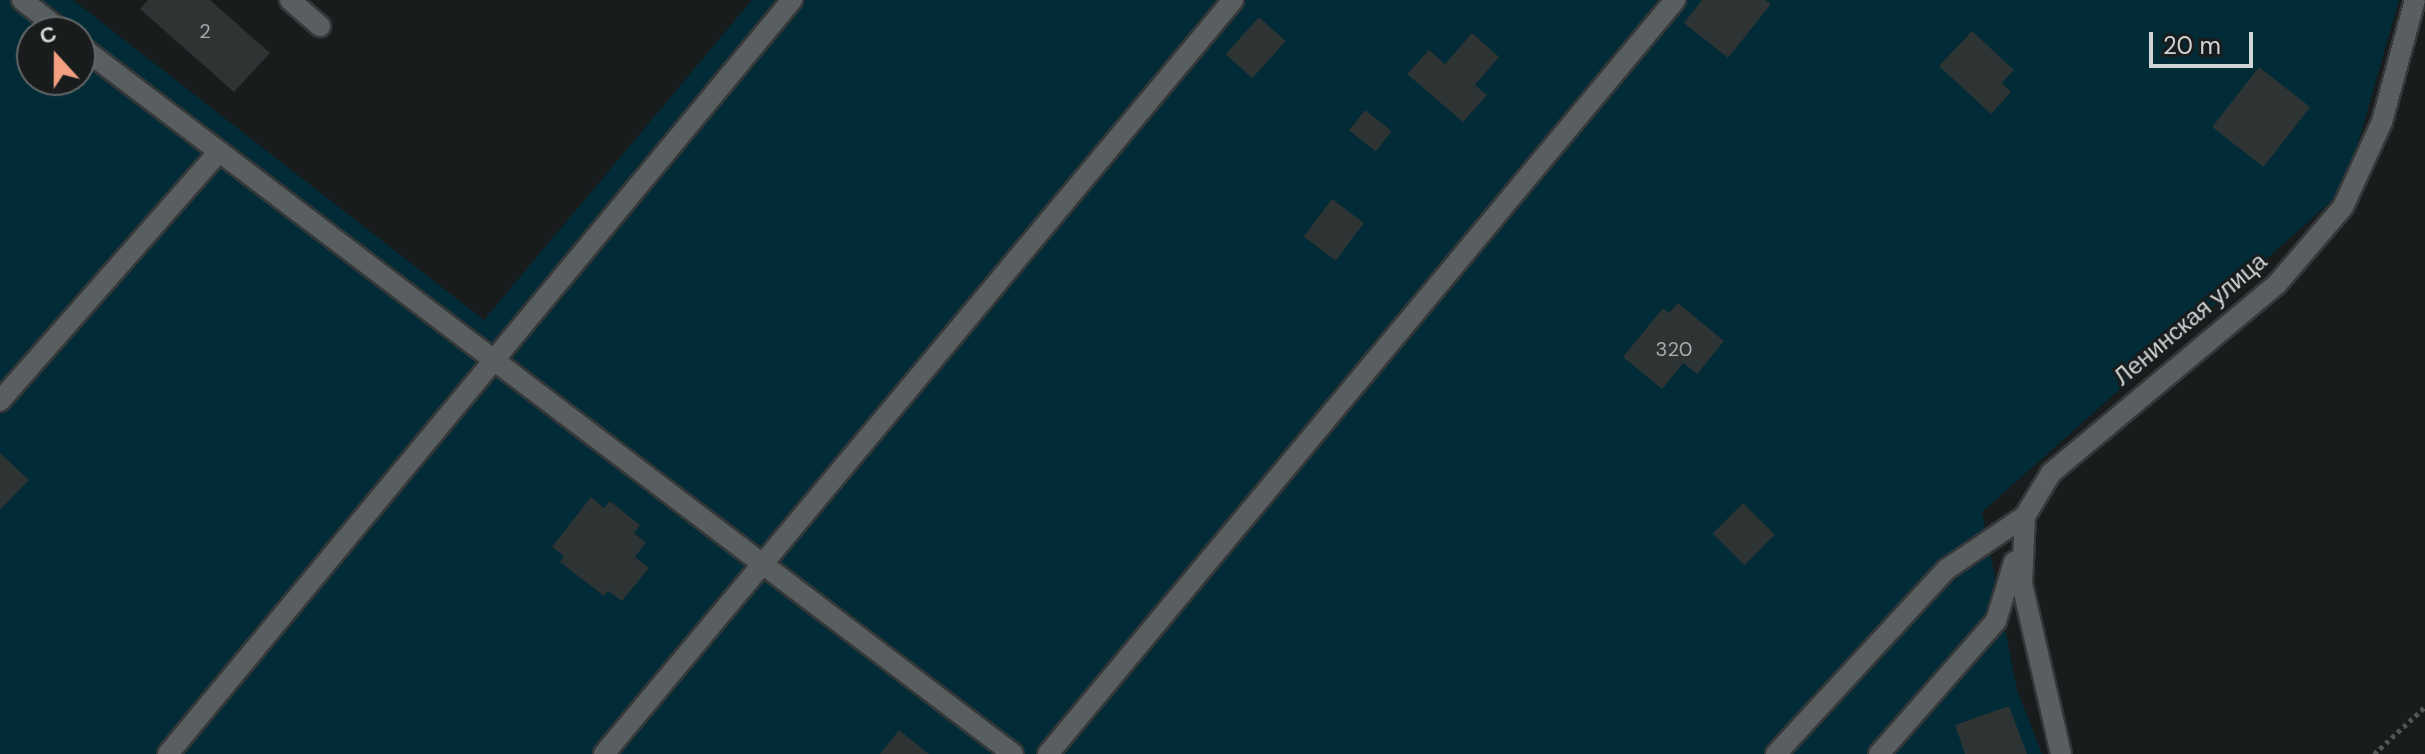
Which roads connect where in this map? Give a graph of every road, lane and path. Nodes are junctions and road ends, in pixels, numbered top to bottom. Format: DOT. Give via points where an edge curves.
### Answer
graph roads {
  1 [pos="22,0"];
  2 [pos="290,0"];
  3 [pos="792,0"];
  4 [pos="1233,0"];
  5 [pos="1675,0"];
  6 [pos="2415,0"];
  7 [pos="42,16"];
  8 [pos="320,26"];
  9 [pos="96,59"];
  10 [pos="217,154"];
  11 [pos="490,360"];
  12 [pos="0,401"];
  13 [pos="2025,516"];
  14 [pos="761,564"];
  15 [pos="2425,707"];
  16 [pos="168,754"];
  17 [pos="604,754"];
  18 [pos="1013,754"];
  19 [pos="1048,754"];
  20 [pos="1776,754"];
  21 [pos="1879,754"];
  22 [pos="2061,754"];
  23 [pos="2374,754"];
  1 -- 7 [label="street"];
  2 -- 8 [label="street"];
  3 -- 11 [label="street"];
  4 -- 14 [label="street"];
  5 -- 19 [label="street"];
  6 -- 13 [label="street, Ленинская улица" via="2382,122 2343,207 2277,284 2051,473"];
  9 -- 10 [label="street"];
  10 -- 11 [label="street"];
  10 -- 12 [label="street"];
  11 -- 14 [label="street"];
  11 -- 16 [label="street"];
  13 -- 20 [label="street" via="1947,569"];
  13 -- 21 [label="street" via="1996,621"];
  13 -- 22 [label="street" via="2022,584"];
  14 -- 17 [label="street"];
  14 -- 18 [label="street"];
  15 -- 23 [label="path"];
}
